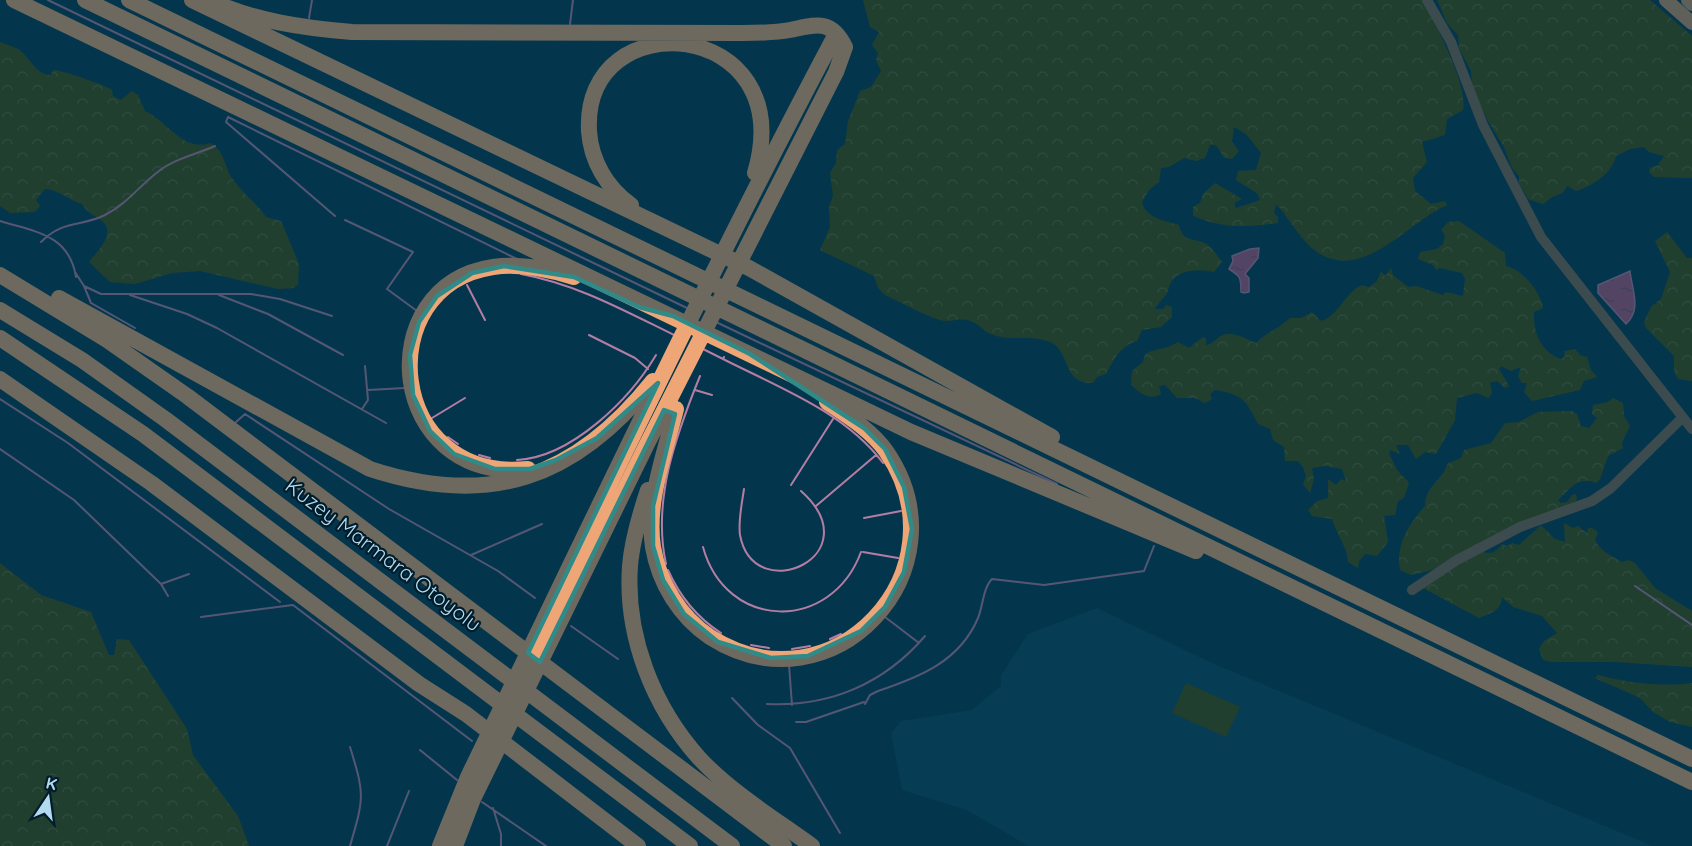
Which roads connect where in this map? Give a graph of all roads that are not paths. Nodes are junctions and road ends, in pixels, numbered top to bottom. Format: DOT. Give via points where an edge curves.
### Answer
graph roads {
  1 [pos="14,0"];
  2 [pos="85,0"];
  3 [pos="129,0"];
  4 [pos="192,0"];
  5 [pos="209,0"];
  6 [pos="1427,0"];
  7 [pos="1666,0"];
  8 [pos="1688,0"];
  9 [pos="1692,4"];
  10 [pos="1692,23"];
  11 [pos="836,34"];
  12 [pos="745,207"];
  13 [pos="697,242"];
  14 [pos="0,266"];
  15 [pos="0,275"];
  16 [pos="0,310"];
  17 [pos="673,316"];
  18 [pos="0,338"];
  19 [pos="677,342"];
  20 [pos="696,350"];
  21 [pos="750,354"];
  22 [pos="0,379"];
  23 [pos="676,409"];
  24 [pos="1682,418"];
  25 [pos="1692,429"];
  26 [pos="597,438"];
  27 [pos="1412,590"];
  28 [pos="1345,591"];
  29 [pos="1346,613"];
  30 [pos="544,638"];
  31 [pos="419,684"];
  32 [pos="485,758"];
  33 [pos="1692,759"];
  34 [pos="1692,782"];
  35 [pos="440,846"];
  36 [pos="455,846"];
  37 [pos="624,846"];
  38 [pos="638,846"];
  39 [pos="690,846"];
  40 [pos="732,846"];
  41 [pos="784,846"];
  42 [pos="812,846"];
  1 -- 17 [label="highway"];
  2 -- 29 [label="highway"];
  3 -- 28 [label="highway"];
  4 -- 13 [label="highway"];
  5 -- 11 [label="highway" via="272,21 352,32 742,33 790,30 813,24"];
  6 -- 24 [label="street" via="1451,42 1483,125 1541,237"];
  7 -- 10 [label="main road"];
  8 -- 9 [label="main road"];
  11 -- 12 [label="highway"];
  11 -- 20 [label="highway" via="845,47 844,57"];
  12 -- 13 [label="highway" via="760,153 762,126 756,100 737,68 703,45 680,41 656,42 623,57 607,73 592,99 589,119 595,159 606,180 628,203"];
  12 -- 19 [label="highway"];
  13 -- 28 [label="highway" via="792,290 1048,434 1310,565"];
  14 -- 26 [label="highway" via="370,469 408,481 470,487 500,484 545,470"];
  15 -- 41 [label="highway" via="107,340 187,396"];
  16 -- 40 [label="highway, Kuzey Marmara Otoyolu" via="82,360 165,419"];
  17 -- 21 [label="highway"];
  17 -- 26 [label="highway" via="639,307 574,278 518,266 492,267 461,278 437,296 423,315 410,356 411,387 424,422 454,454 495,469 530,469"];
  18 -- 39 [label="highway" via="143,434"];
  19 -- 26 [label="highway" via="643,393"];
  19 -- 30 [label="highway"];
  20 -- 23 [label="highway"];
  20 -- 30 [label="highway"];
  21 -- 23 [label="highway" via="864,428 885,449 904,487 912,529 904,572 885,607 847,642 792,659 735,650 700,630 672,598 660,572 652,527 658,479"];
  21 -- 29 [label="highway" via="920,436 1179,544 1279,591"];
  22 -- 31 [label="highway" via="151,483"];
  23 -- 42 [label="highway" via="644,502 632,555 630,596 638,645 661,705 701,760"];
  24 -- 25 [label="street"];
  24 -- 27 [label="street" via="1611,488 1592,501 1520,527 1457,560"];
  28 -- 33 [label="highway"];
  29 -- 34 [label="highway"];
  30 -- 32 [label="highway"];
  31 -- 37 [label="highway" via="445,710"];
  31 -- 38 [label="highway" via="466,714"];
  32 -- 35 [label="highway" via="454,807"];
  32 -- 36 [label="highway"];
}
